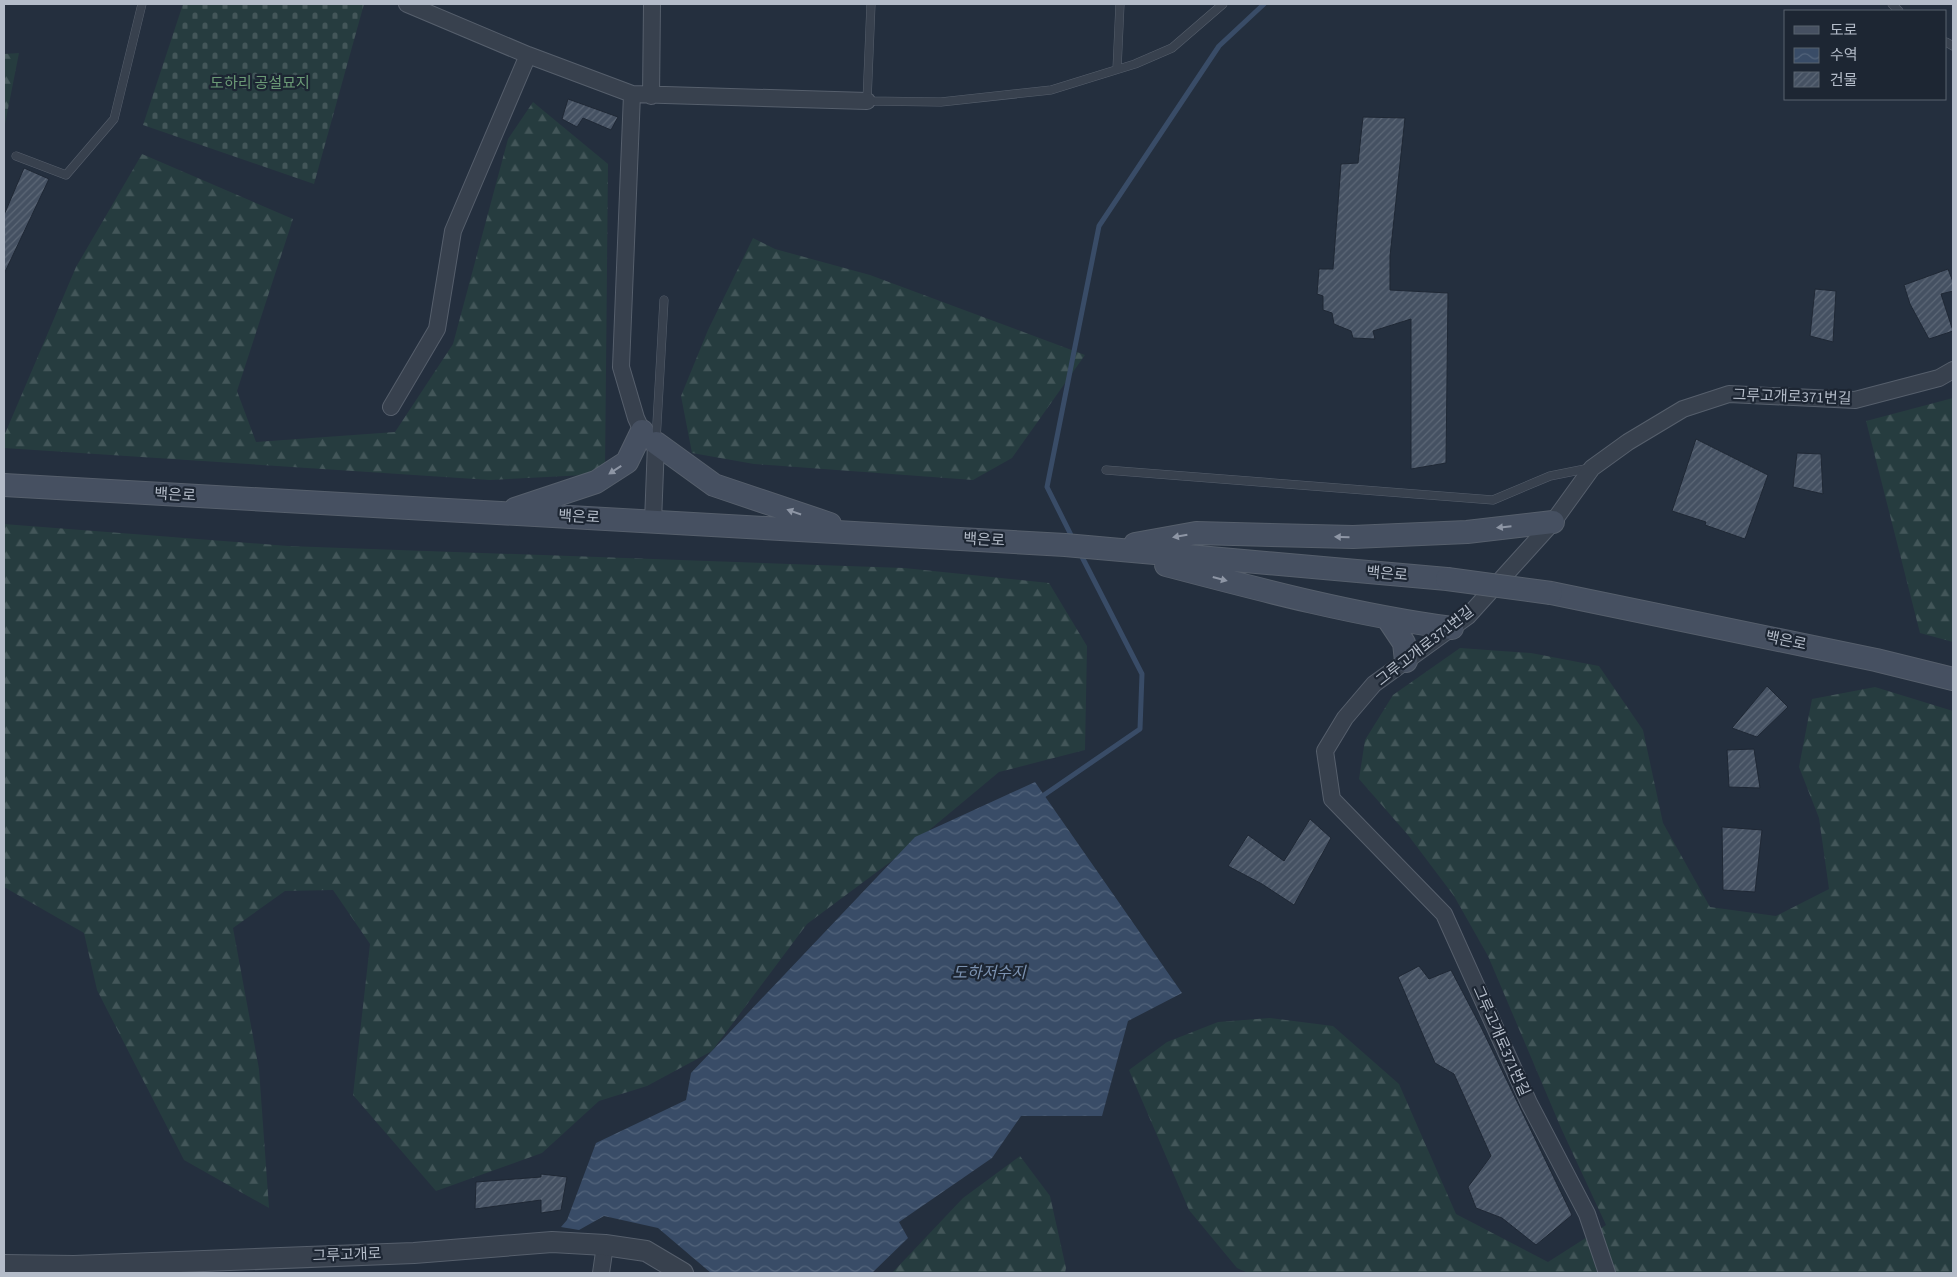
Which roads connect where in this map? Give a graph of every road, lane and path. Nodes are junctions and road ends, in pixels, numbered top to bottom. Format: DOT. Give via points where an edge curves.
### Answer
graph roads {
  1 [pos="142,4"];
  2 [pos="407,4"];
  3 [pos="652,4"];
  4 [pos="872,4"];
  5 [pos="1120,4"];
  6 [pos="1223,4"];
  7 [pos="528,55"];
  8 [pos="1117,69"];
  9 [pos="632,94"];
  10 [pos="651,96"];
  11 [pos="868,101"];
  12 [pos="16,156"];
  13 [pos="664,300"];
  14 [pos="1953,370"];
  15 [pos="390,407"];
  16 [pos="649,437"];
  17 [pos="1592,468"];
  18 [pos="1106,470"];
  19 [pos="4,485"];
  20 [pos="504,513"];
  21 [pos="653,522"];
  22 [pos="1553,522"];
  23 [pos="857,533"];
  24 [pos="1098,548"];
  25 [pos="1388,619"];
  26 [pos="1452,628"];
  27 [pos="1406,661"];
  28 [pos="1953,679"];
  29 [pos="605,1245"];
  30 [pos="4,1265"];
  31 [pos="75,1269"];
  32 [pos="601,1273"];
  33 [pos="683,1273"];
  34 [pos="1608,1273"];
  1 -- 12 [label="lane" via="114,119 66,175"];
  2 -- 7 [label="street"];
  3 -- 10 [label="street"];
  4 -- 11 [label="lane"];
  5 -- 8 [label="lane"];
  6 -- 8 [label="lane" via="1172,48"];
  7 -- 9 [label="street"];
  7 -- 15 [label="street" via="454,231 437,329"];
  8 -- 11 [label="lane" via="1051,90 940,102"];
  9 -- 10 [label="street"];
  9 -- 16 [label="street" via="620,367 636,418"];
  10 -- 11 [label="street"];
  13 -- 16 [label="lane"];
  14 -- 17 [label="street, 그루고개로371번길" via="1939,378 1855,400 1729,394 1683,409"];
  16 -- 20 [label="main road, one-way" via="627,462 596,482"];
  16 -- 21 [label="street"];
  23 -- 16 [label="main road, one-way" via="714,485"];
  17 -- 18 [label="lane" via="1550,476 1493,500"];
  17 -- 22 [label="street, 그루고개로371번길"];
  19 -- 20 [label="main road, 백은로"];
  20 -- 21 [label="main road, 백은로"];
  21 -- 23 [label="main road, 백은로"];
  22 -- 24 [label="main road, one-way" via="1467,532 1353,537 1196,533"];
  22 -- 26 [label="street, 그루고개로371번길" via="1468,616"];
  23 -- 24 [label="main road, 백은로"];
  24 -- 25 [label="main road, one-way"];
  24 -- 28 [label="main road, 백은로, bridge" via="1447,580 1551,594 1876,660"];
  25 -- 26 [label="main road"];
  25 -- 27 [label="main road" via="1404,644"];
  26 -- 27 [label="street, 그루고개로371번길"];
  27 -- 34 [label="street, 그루고개로371번길" via="1374,684 1345,718 1325,751 1332,798 1444,914 1529,1103 1587,1214"];
  29 -- 31 [label="street, 그루고개로" via="552,1242 414,1253"];
  29 -- 32 [label="street"];
  29 -- 33 [label="street, 그루고개로" via="646,1251"];
  30 -- 31 [label="street, 그루고개로"];
}
